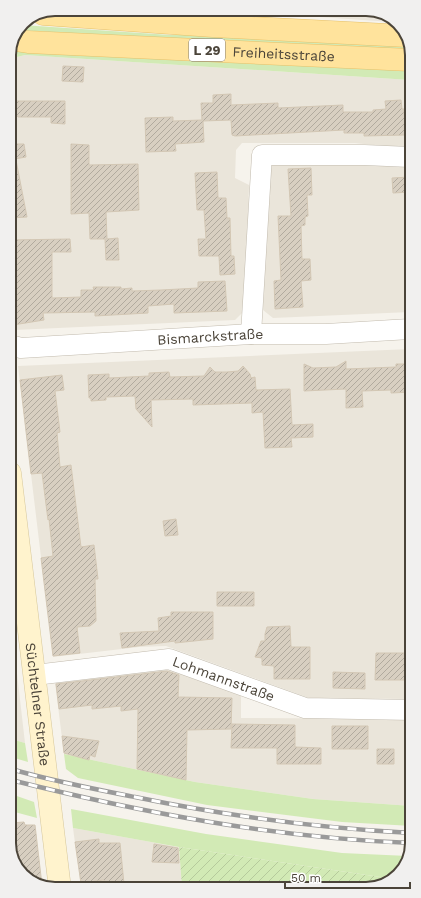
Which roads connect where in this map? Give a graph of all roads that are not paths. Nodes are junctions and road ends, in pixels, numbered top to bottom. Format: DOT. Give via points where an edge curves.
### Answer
graph roads {
  1 [pos="71,16"];
  2 [pos="400,36"];
  3 [pos="19,40"];
  4 [pos="405,60"];
  5 [pos="405,157"];
  6 [pos="405,330"];
  7 [pos="251,334"];
  8 [pos="16,347"];
  9 [pos="16,520"];
  10 [pos="35,674"];
  11 [pos="405,710"];
  12 [pos="59,882"];
  1 -- 2 [label="main road, Freiheitsstraße / L 29"];
  3 -- 4 [label="main road, Freiheitsstraße / L 29"];
  5 -- 7 [label="street" via="262,155"];
  6 -- 7 [label="street, Bismarckstraße"];
  7 -- 8 [label="street, Bismarckstraße"];
  9 -- 10 [label="main road, Süchtelner Straße"];
  10 -- 11 [label="street, Lohmannstraße" via="169,659 305,708"];
  10 -- 12 [label="main road, Süchtelner Straße"];
}
